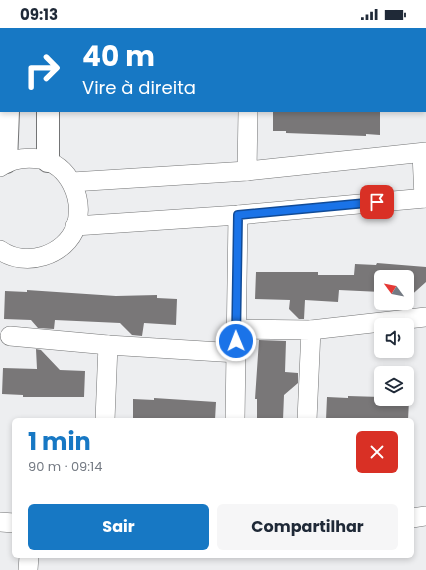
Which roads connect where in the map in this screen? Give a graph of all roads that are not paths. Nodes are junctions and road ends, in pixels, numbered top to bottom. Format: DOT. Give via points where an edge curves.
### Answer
graph roads {
  1 [pos="8,112"];
  2 [pos="48,112"];
  3 [pos="248,112"];
  4 [pos="424,152"];
  5 [pos="48,161"];
  6 [pos="3,164"];
  7 [pos="247,171"];
  8 [pos="72,182"];
  9 [pos="425,198"];
  10 [pos="238,215"];
  11 [pos="76,226"];
  12 [pos="0,250"];
  13 [pos="426,317"];
  14 [pos="236,329"];
  15 [pos="311,330"];
  16 [pos="10,336"];
  17 [pos="108,345"];
  18 [pos="236,353"];
  19 [pos="105,418"];
  20 [pos="235,418"];
  21 [pos="308,418"];
  22 [pos="426,516"];
  23 [pos="414,518"];
  24 [pos="0,522"];
  25 [pos="12,523"];
  26 [pos="29,558"];
  27 [pos="28,570"];
  1 -- 6 [label="street"];
  2 -- 5 [label="street"];
  3 -- 7 [label="street"];
  4 -- 7 [label="street"];
  4 -- 9 [label="street"];
  5 -- 6 [label="street" via="27,157"];
  5 -- 8 [label="street" via="62,170"];
  7 -- 8 [label="street"];
  8 -- 11 [label="street" via="79,204"];
  9 -- 10 [label="street"];
  10 -- 11 [label="street"];
  10 -- 14 [label="street"];
  11 -- 12 [label="street" via="58,249 45,256 17,258"];
  13 -- 15 [label="street"];
  14 -- 15 [label="street"];
  14 -- 18 [label="street"];
  15 -- 21 [label="street"];
  16 -- 17 [label="street"];
  17 -- 18 [label="street"];
  17 -- 19 [label="street"];
  18 -- 20 [label="street"];
  22 -- 23 [label="street"];
  24 -- 25 [label="street"];
  26 -- 27 [label="street"];
}
